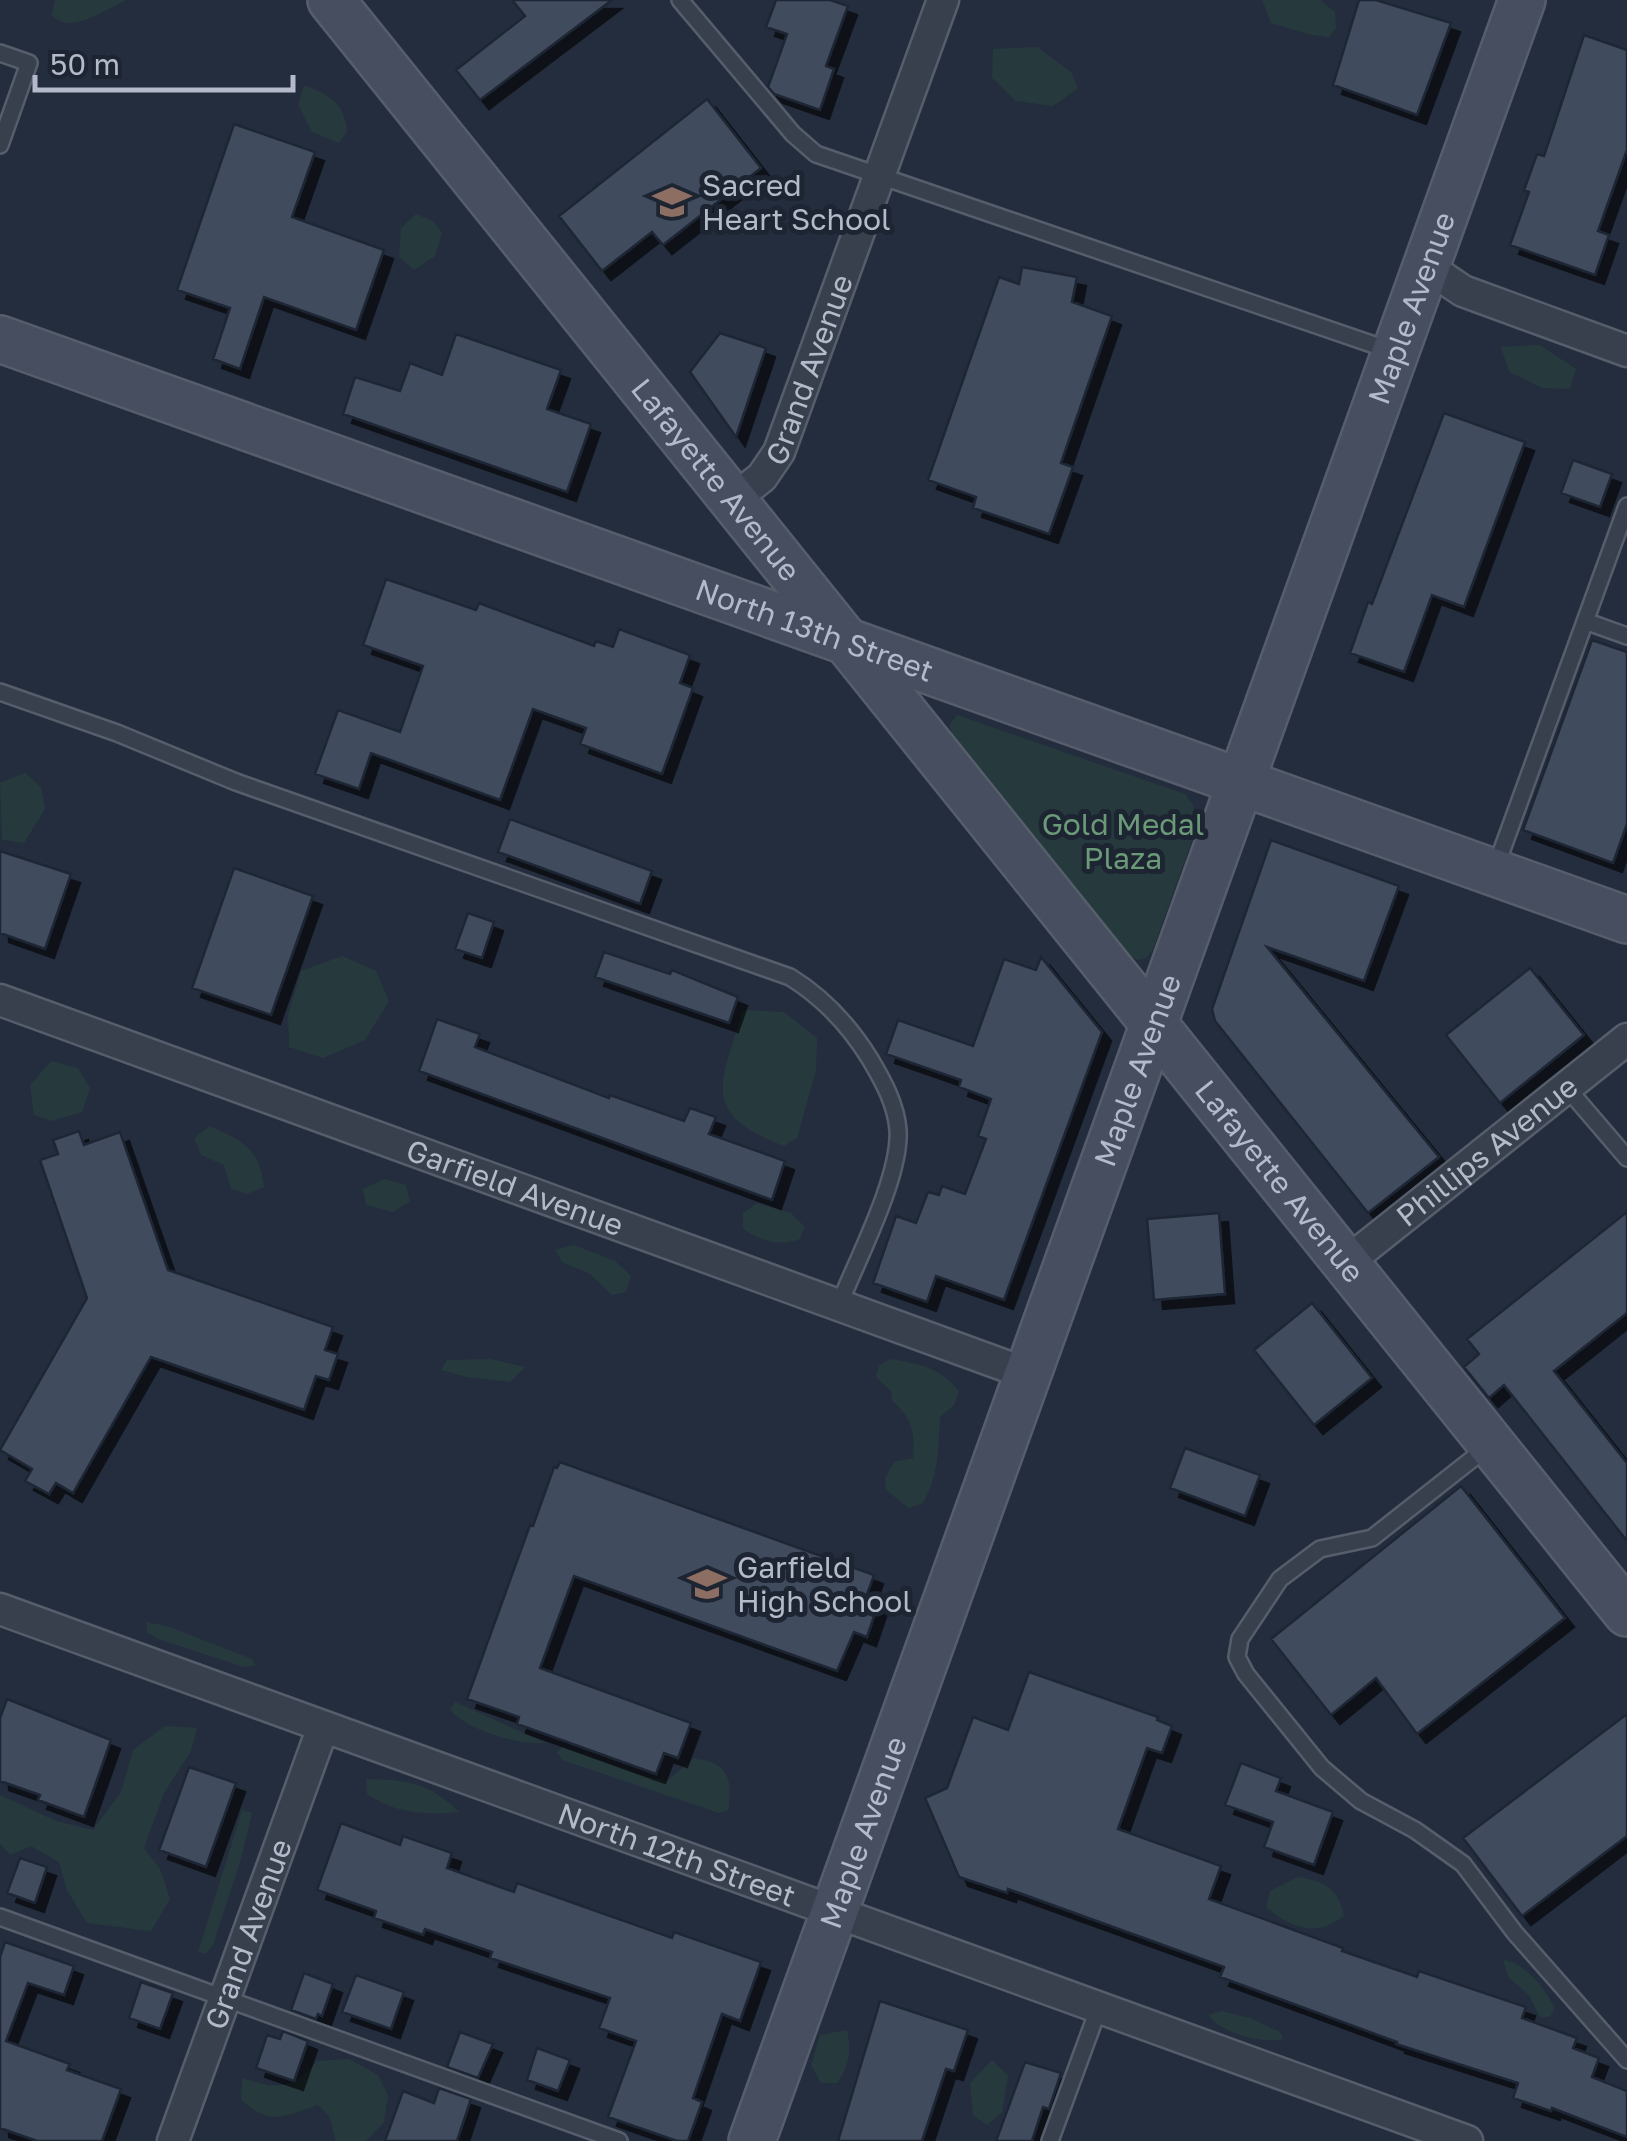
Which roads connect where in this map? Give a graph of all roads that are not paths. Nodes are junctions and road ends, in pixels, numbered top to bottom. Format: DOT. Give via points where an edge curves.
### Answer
graph roads {
  1 [pos="680,0"];
  2 [pos="943,0"];
  3 [pos="1522,0"];
  4 [pos="336,2"];
  5 [pos="0,53"];
  6 [pos="0,145"];
  7 [pos="881,175"];
  8 [pos="1426,266"];
  9 [pos="0,339"];
  10 [pos="1627,351"];
  11 [pos="1396,353"];
  12 [pos="733,500"];
  13 [pos="1627,506"];
  14 [pos="1585,621"];
  15 [pos="1627,636"];
  16 [pos="845,640"];
  17 [pos="0,692"];
  18 [pos="1241,782"];
  19 [pos="1494,872"];
  20 [pos="1627,920"];
  21 [pos="0,1000"];
  22 [pos="1154,1025"];
  23 [pos="1627,1039"];
  24 [pos="1567,1088"];
  25 [pos="1627,1158"];
  26 [pos="1346,1263"];
  27 [pos="839,1305"];
  28 [pos="1028,1374"];
  29 [pos="1492,1444"];
  30 [pos="0,1609"];
  31 [pos="1627,1613"];
  32 [pos="322,1727"];
  33 [pos="834,1914"];
  34 [pos="0,1917"];
  35 [pos="225,1998"];
  36 [pos="1098,2010"];
  37 [pos="1627,2060"];
  38 [pos="173,2141"];
  39 [pos="619,2141"];
  40 [pos="752,2141"];
  41 [pos="1050,2141"];
  42 [pos="1467,2141"];
  1 -- 7 [label="lane" via="804,144"];
  2 -- 7 [label="street, Grand Avenue"];
  3 -- 8 [label="main road, Maple Avenue"];
  4 -- 12 [label="main road, Lafayette Avenue"];
  5 -- 6 [label="lane" via="29,63"];
  7 -- 11 [label="lane"];
  7 -- 12 [label="street, Grand Avenue" via="779,452 762,477"];
  8 -- 10 [label="street" via="1462,291"];
  8 -- 11 [label="main road, Maple Avenue"];
  9 -- 16 [label="main road, North 13th Street"];
  11 -- 18 [label="main road, Maple Avenue"];
  12 -- 16 [label="main road, Lafayette Avenue"];
  13 -- 14 [label="lane"];
  14 -- 15 [label="lane"];
  14 -- 19 [label="lane"];
  16 -- 18 [label="main road, North 13th Street"];
  16 -- 22 [label="main road, Lafayette Avenue"];
  17 -- 27 [label="lane" via="810,989 856,1036 886,1087 898,1131 896,1160"];
  18 -- 19 [label="main road, North 13th Street"];
  18 -- 22 [label="main road, Maple Avenue"];
  19 -- 20 [label="main road, North 13th Street"];
  21 -- 27 [label="street, Garfield Avenue"];
  22 -- 26 [label="main road, Lafayette Avenue"];
  22 -- 28 [label="main road, Maple Avenue"];
  23 -- 24 [label="street, Phillips Avenue"];
  24 -- 25 [label="lane"];
  24 -- 26 [label="street, Phillips Avenue"];
  26 -- 29 [label="main road, Lafayette Avenue"];
  27 -- 28 [label="street, Garfield Avenue"];
  28 -- 33 [label="main road, Maple Avenue"];
  29 -- 31 [label="main road, Lafayette Avenue"];
  29 -- 37 [label="lane" via="1372,1538 1320,1549 1280,1579 1240,1639 1237,1657 1322,1768 1361,1801 1463,1864"];
  30 -- 32 [label="street, North 12th Street"];
  32 -- 33 [label="street, North 12th Street"];
  32 -- 35 [label="street, Grand Avenue"];
  33 -- 36 [label="street, North 12th Street"];
  33 -- 40 [label="main road, Maple Avenue"];
  34 -- 35 [label="lane"];
  35 -- 38 [label="street, Grand Avenue"];
  35 -- 39 [label="lane"];
  36 -- 41 [label="lane"];
  36 -- 42 [label="street, North 12th Street"];
}
